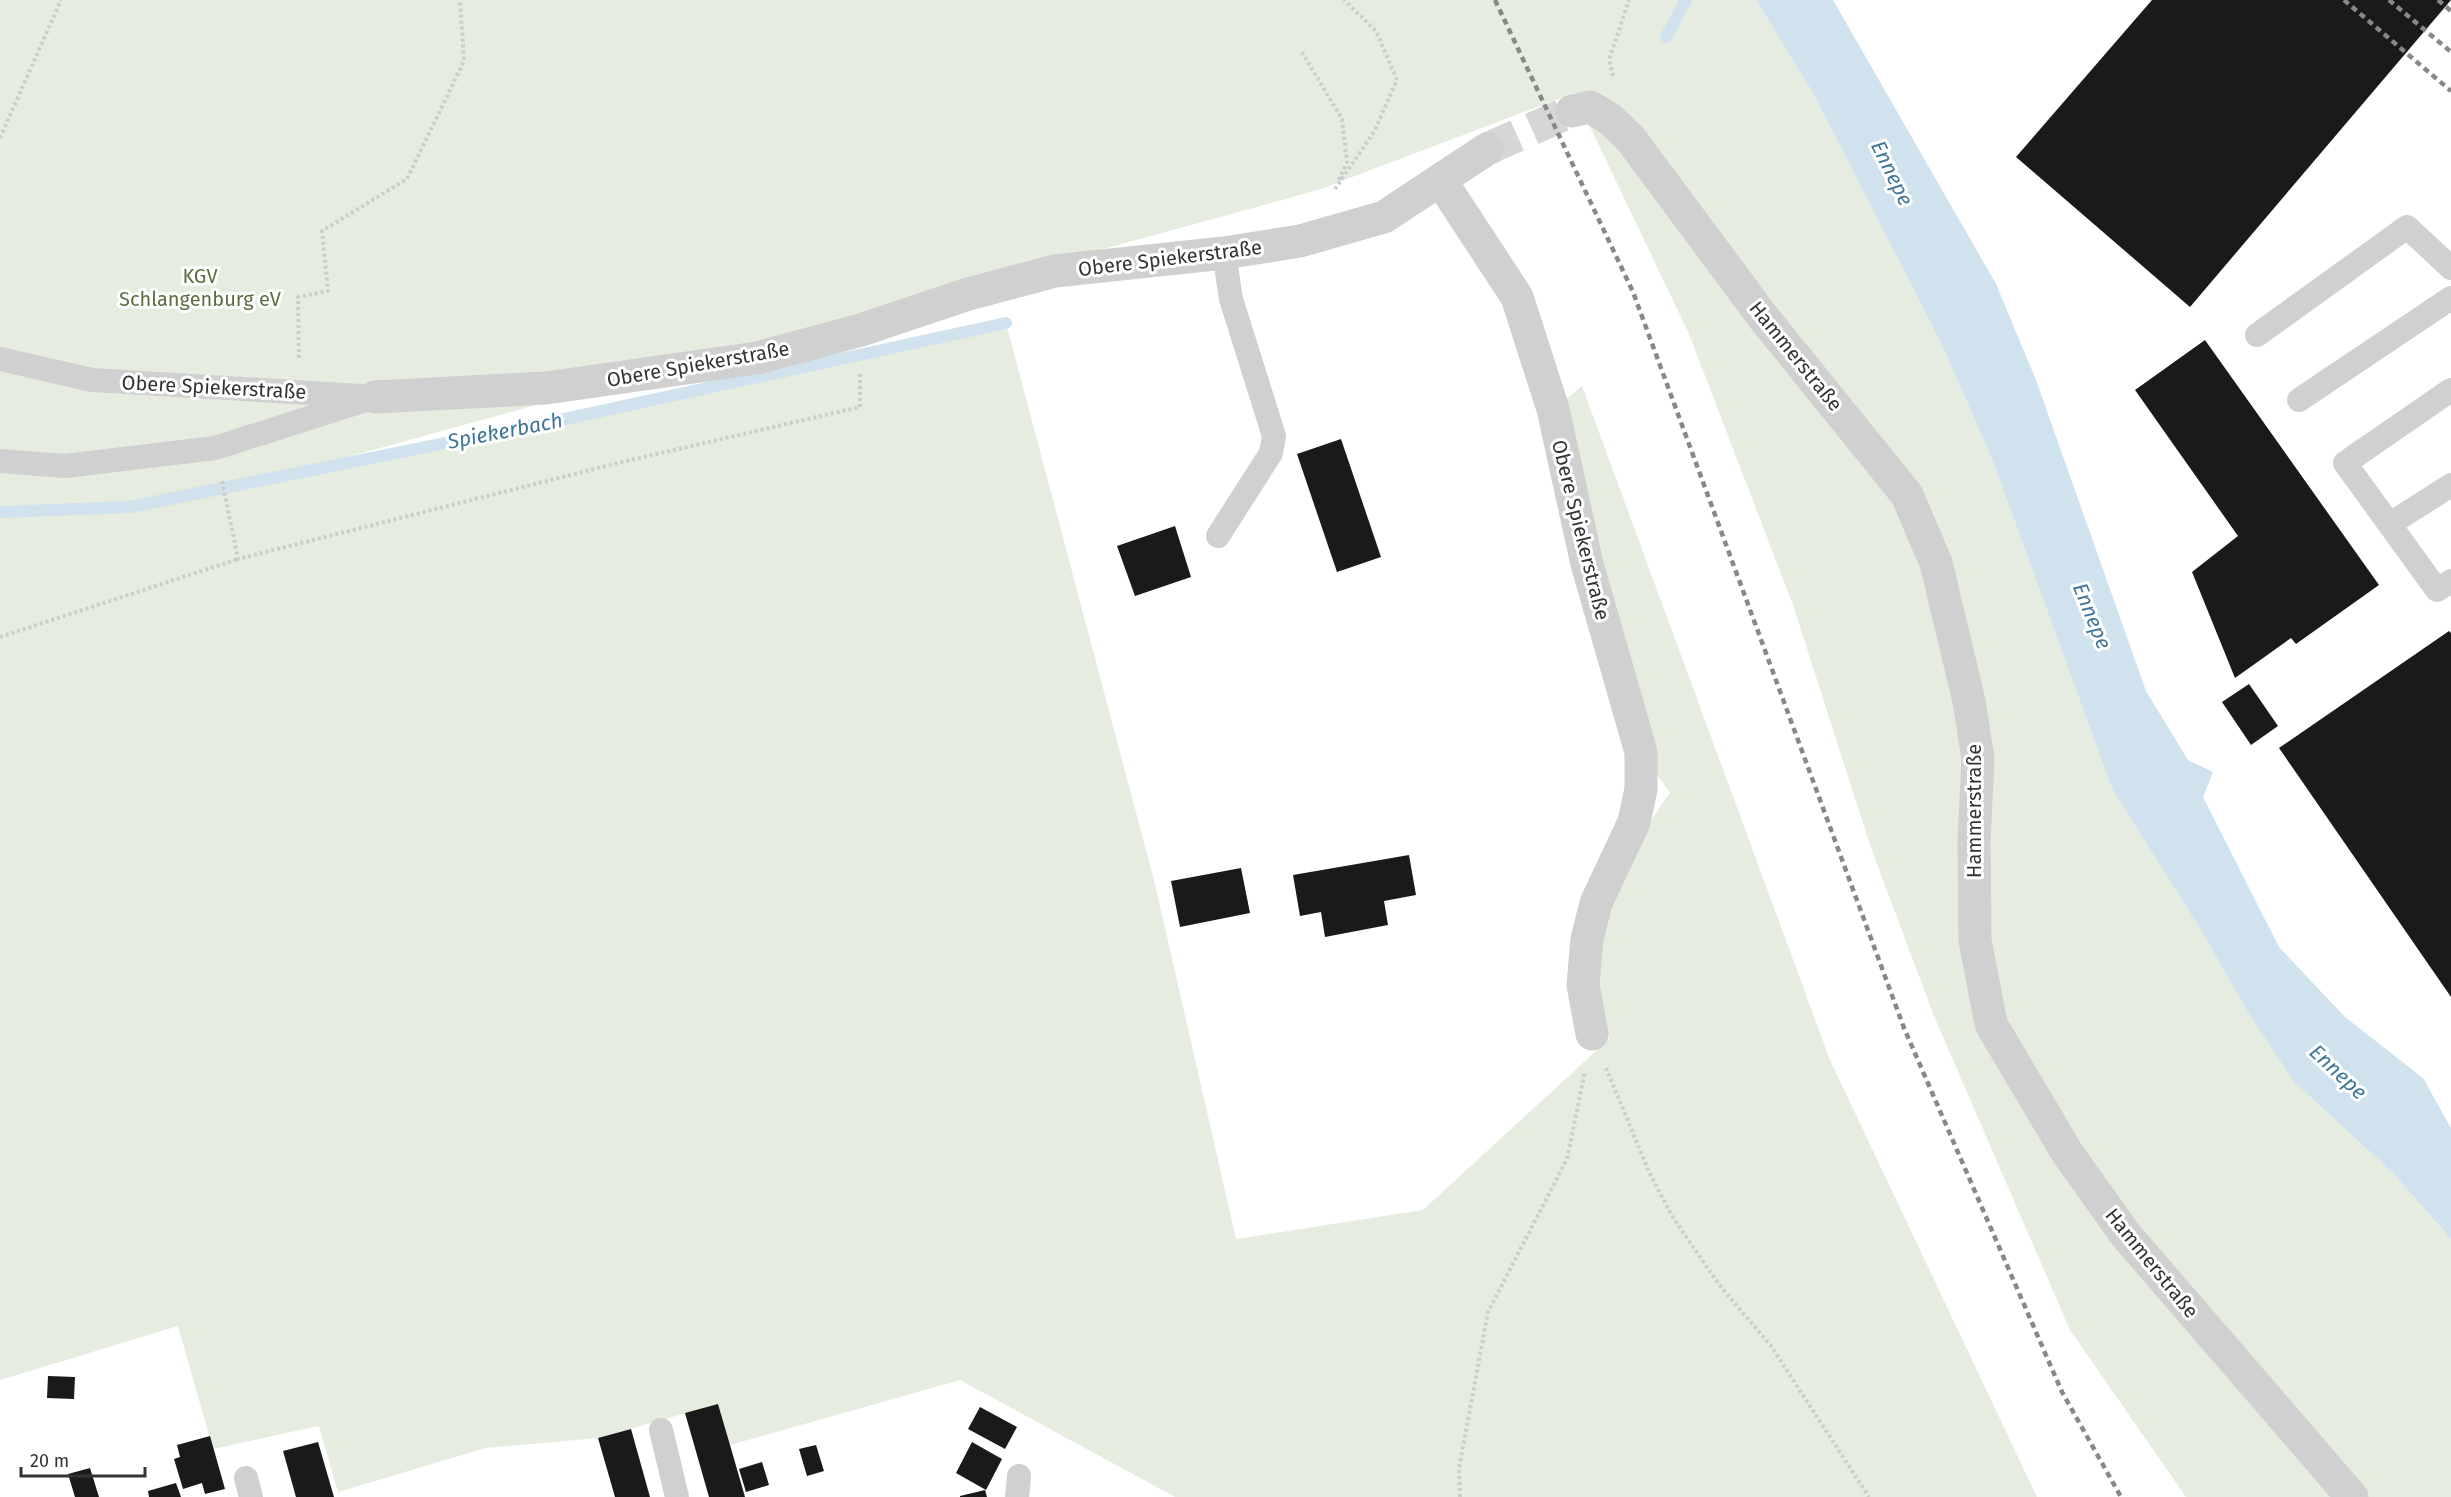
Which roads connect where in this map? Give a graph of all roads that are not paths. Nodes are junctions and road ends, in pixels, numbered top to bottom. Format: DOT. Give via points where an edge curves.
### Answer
graph roads {
  1 [pos="1572,111"];
  2 [pos="1487,149"];
  3 [pos="1441,181"];
  4 [pos="1224,253"];
  5 [pos="2451,267"];
  6 [pos="2451,297"];
  7 [pos="2257,335"];
  8 [pos="0,359"];
  9 [pos="2451,390"];
  10 [pos="375,397"];
  11 [pos="2299,400"];
  12 [pos="0,461"];
  13 [pos="2451,485"];
  14 [pos="2390,524"];
  15 [pos="1218,536"];
  16 [pos="2451,581"];
  17 [pos="1592,1034"];
  18 [pos="661,1430"];
  19 [pos="677,1497"];
  20 [pos="2352,1497"];
  1 -- 20 [label="street, Hammerstraße" via="1590,107 1630,138 1763,317 1907,495 1936,563 1969,701 1978,759 1975,940 1991,1024 2067,1151 2125,1234"];
  2 -- 3 [label="street"];
  3 -- 4 [label="street, Obere Spiekerstraße" via="1384,217 1300,241"];
  3 -- 17 [label="street, Obere Spiekerstraße" via="1517,297 1552,410 1587,564 1641,752 1641,789 1634,822 1596,903 1587,939 1583,985"];
  4 -- 10 [label="street, Obere Spiekerstraße" via="1055,271 757,358 546,388"];
  4 -- 15 [label="lane" via="1231,299 1274,436 1271,453"];
  5 -- 7 [label="lane" via="2407,227"];
  6 -- 11 [label="lane"];
  8 -- 10 [label="lane, Obere Spiekerstraße" via="92,380"];
  9 -- 14 [label="lane" via="2345,463"];
  10 -- 12 [label="lane" via="215,448 65,466"];
  13 -- 14 [label="lane"];
  14 -- 16 [label="lane" via="2437,590"];
  18 -- 19 [label="lane"];
}
